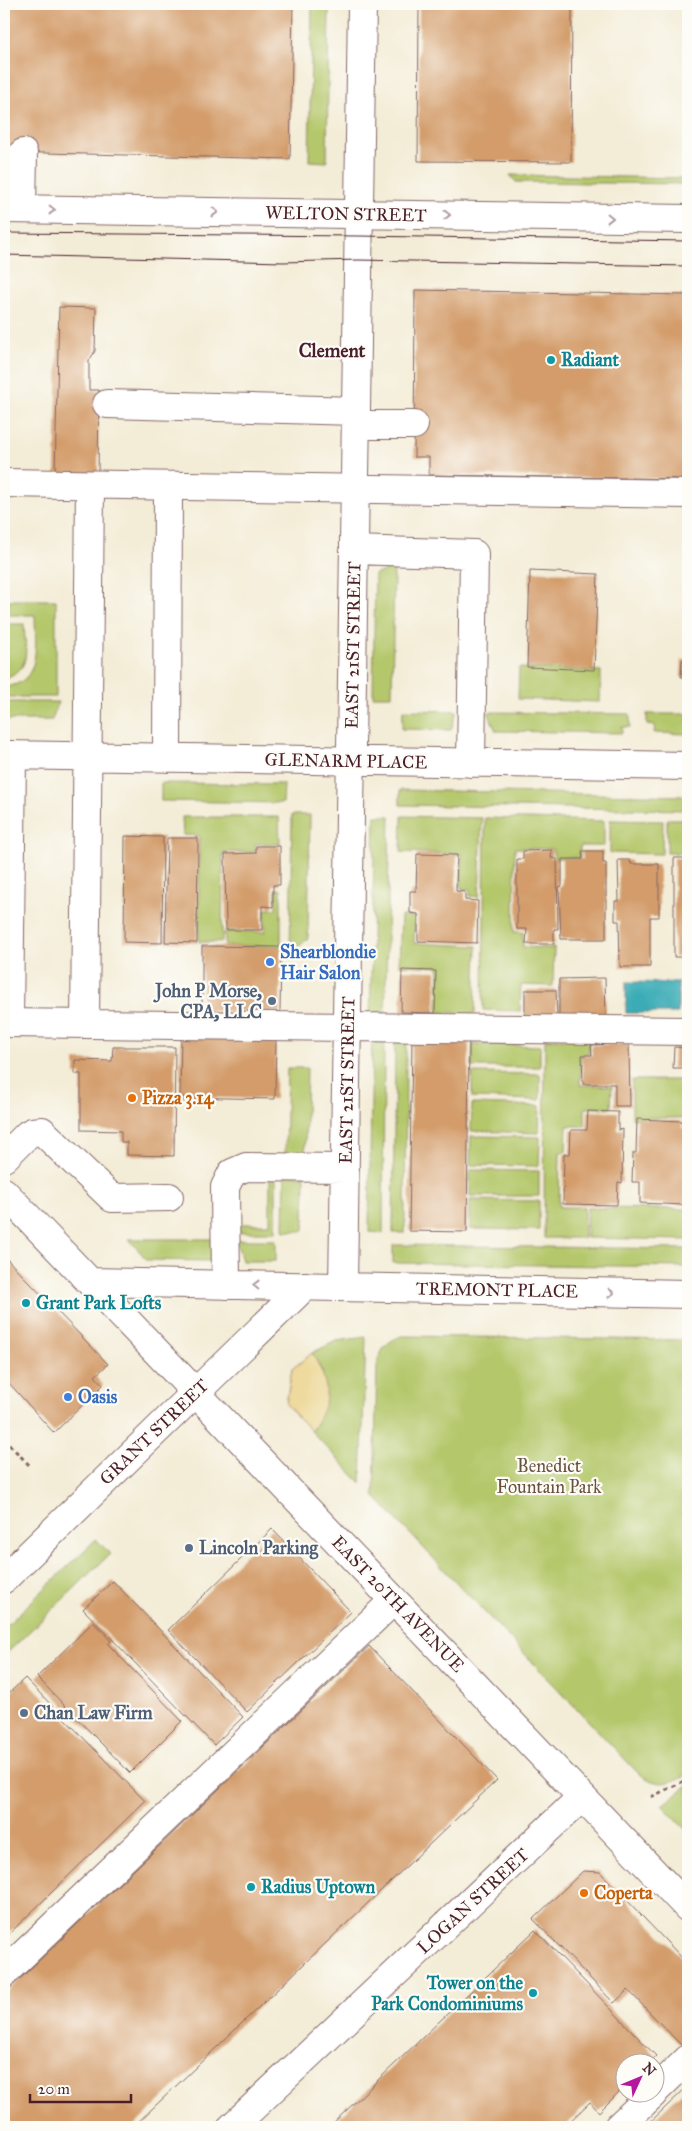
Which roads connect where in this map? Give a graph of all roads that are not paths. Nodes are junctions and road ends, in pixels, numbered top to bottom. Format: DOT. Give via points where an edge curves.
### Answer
graph roads {
  1 [pos="362,4"];
  2 [pos="22,153"];
  3 [pos="13,209"];
  4 [pos="359,214"];
  5 [pos="688,219"];
  6 [pos="107,404"];
  7 [pos="356,418"];
  8 [pos="414,425"];
  9 [pos="4,483"];
  10 [pos="90,485"];
  11 [pos="168,486"];
  12 [pos="355,489"];
  13 [pos="688,494"];
  14 [pos="354,550"];
  15 [pos="8,755"];
  16 [pos="88,757"];
  17 [pos="167,758"];
  18 [pos="351,760"];
  19 [pos="471,762"];
  20 [pos="688,766"];
  21 [pos="7,1023"];
  22 [pos="85,1024"];
  23 [pos="347,1027"];
  24 [pos="688,1031"];
  25 [pos="4,1158"];
  26 [pos="345,1168"];
  27 [pos="169,1197"];
  28 [pos="6,1199"];
  29 [pos="90,1282"];
  30 [pos="226,1285"];
  31 [pos="305,1286"];
  32 [pos="343,1287"];
  33 [pos="688,1294"];
  34 [pos="196,1392"];
  35 [pos="4,1579"];
  36 [pos="394,1600"];
  37 [pos="582,1797"];
  38 [pos="688,1908"];
  39 [pos="4,1973"];
  40 [pos="688,2059"];
  41 [pos="664,2083"];
  42 [pos="642,2104"];
  43 [pos="232,2127"];
  44 [pos="618,2127"];
  1 -- 4 [label="street, EAST 21ST STREET"];
  2 -- 3 [label="street"];
  3 -- 4 [label="street, WELTON STREET, one-way"];
  4 -- 5 [label="street, WELTON STREET, one-way"];
  4 -- 7 [label="street, EAST 21ST STREET"];
  6 -- 7 [label="street"];
  7 -- 8 [label="street"];
  7 -- 12 [label="street, EAST 21ST STREET"];
  9 -- 10 [label="street"];
  10 -- 11 [label="street"];
  10 -- 16 [label="street"];
  11 -- 12 [label="street"];
  11 -- 17 [label="street"];
  12 -- 13 [label="street"];
  12 -- 14 [label="street, EAST 21ST STREET"];
  14 -- 18 [label="street, EAST 21ST STREET"];
  14 -- 19 [label="street" via="474,554"];
  15 -- 16 [label="street, GLENARM PLACE"];
  15 -- 21 [label="street"];
  16 -- 17 [label="street, GLENARM PLACE"];
  16 -- 22 [label="street"];
  17 -- 18 [label="street, GLENARM PLACE"];
  18 -- 19 [label="street, GLENARM PLACE"];
  18 -- 23 [label="street, EAST 21ST STREET"];
  19 -- 20 [label="street, GLENARM PLACE"];
  21 -- 22 [label="street"];
  22 -- 23 [label="street"];
  23 -- 24 [label="street"];
  23 -- 26 [label="street, EAST 21ST STREET"];
  25 -- 27 [label="street" via="28,1134 42,1131 112,1198"];
  26 -- 30 [label="street" via="246,1167 232,1173 225,1188"];
  26 -- 32 [label="street, EAST 21ST STREET"];
  28 -- 29 [label="street, EAST 20TH AVENUE"];
  29 -- 30 [label="street, TREMONT PLACE"];
  29 -- 34 [label="street, EAST 20TH AVENUE"];
  31 -- 30 [label="street, TREMONT PLACE, one-way"];
  31 -- 32 [label="street, TREMONT PLACE"];
  31 -- 34 [label="street, GRANT STREET"];
  32 -- 33 [label="street, TREMONT PLACE, one-way"];
  34 -- 35 [label="street, GRANT STREET"];
  34 -- 36 [label="street, EAST 20TH AVENUE"];
  36 -- 37 [label="street, EAST 20TH AVENUE"];
  36 -- 39 [label="street"];
  37 -- 38 [label="street, EAST 20TH AVENUE"];
  37 -- 43 [label="street, LOGAN STREET"];
  40 -- 41 [label="street"];
  42 -- 44 [label="street"];
}
